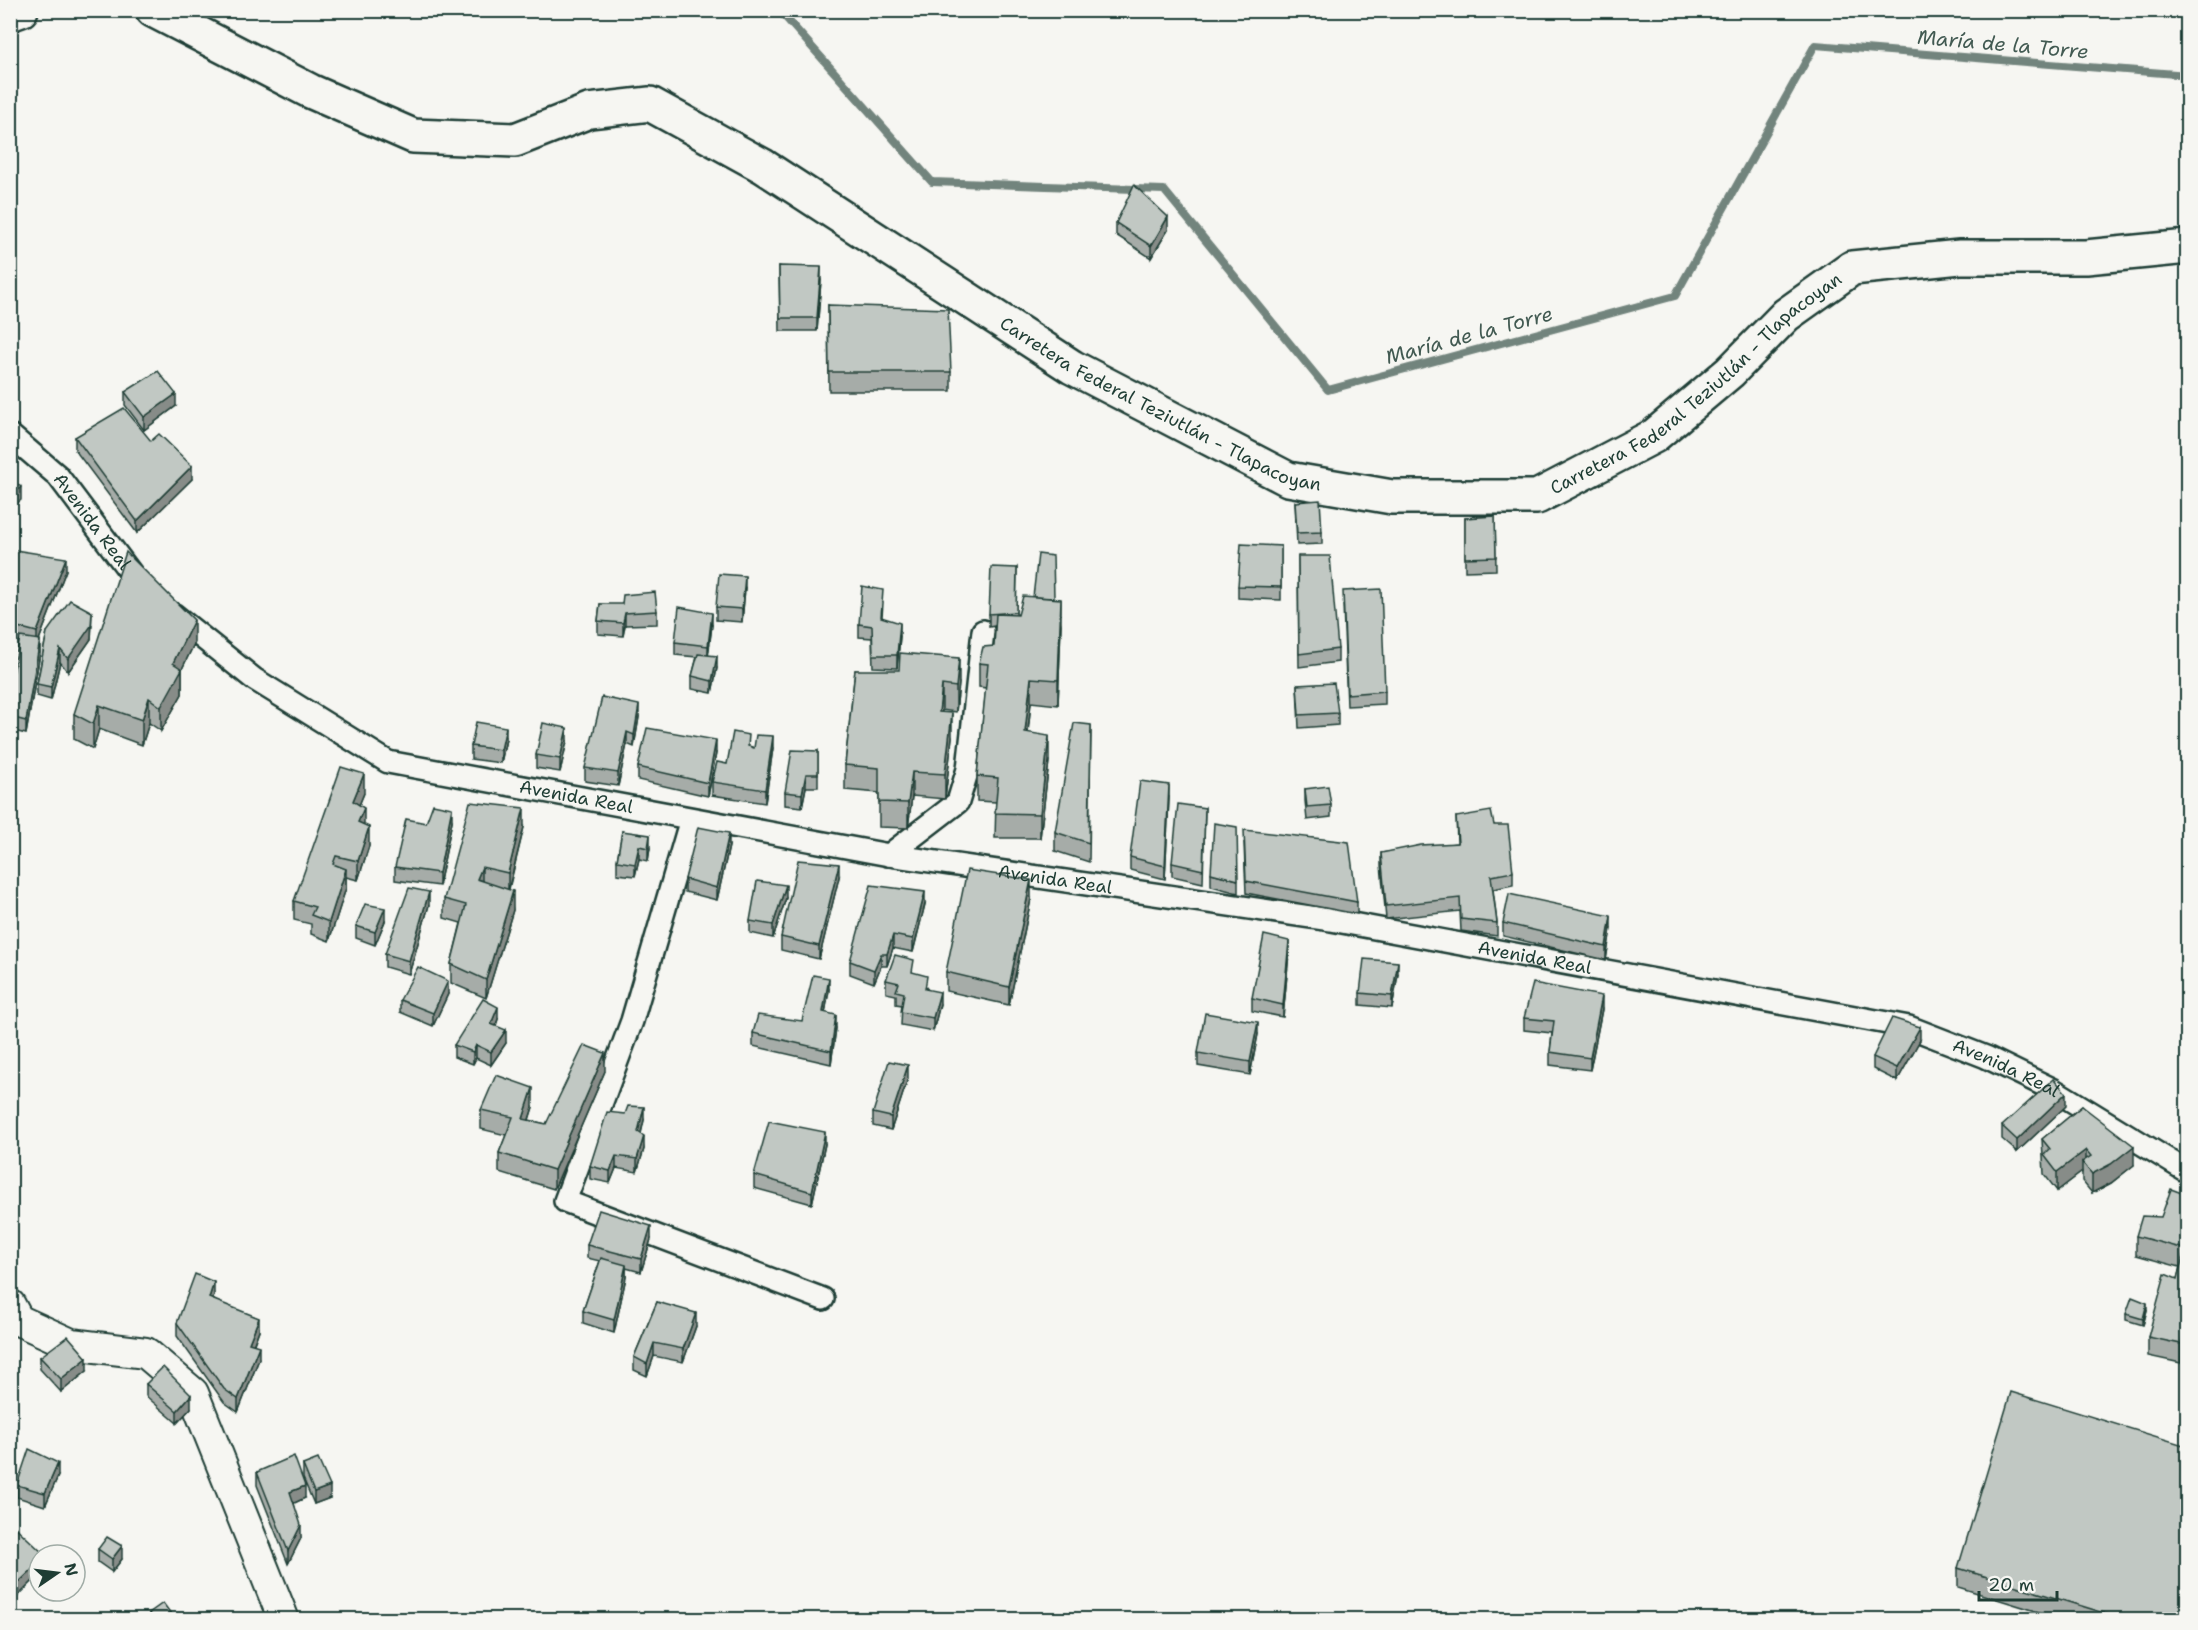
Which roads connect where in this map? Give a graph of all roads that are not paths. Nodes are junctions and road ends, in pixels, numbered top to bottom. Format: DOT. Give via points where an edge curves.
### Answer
graph roads {
  1 [pos="21,10"];
  2 [pos="153,10"];
  3 [pos="10,14"];
  4 [pos="2187,247"];
  5 [pos="10,435"];
  6 [pos="983,631"];
  7 [pos="691,819"];
  8 [pos="889,855"];
  9 [pos="2187,1172"];
  10 [pos="823,1299"];
  11 [pos="10,1305"];
  12 [pos="284,1620"];
  1 -- 3 [label="main road"];
  2 -- 4 [label="main road, Carretera Federal Teziutlán - Tlapacoyan" via="310,91 413,136 515,140 589,111 650,104 763,166 1072,367 1288,479 1392,497 1537,496 1654,436 1730,372 1786,315 1852,268 1960,257 2086,257"];
  5 -- 7 [label="street, Avenida Real" via="58,476 145,592 254,679 388,762"];
  6 -- 8 [label="street" via="968,769 958,802"];
  7 -- 8 [label="street, Avenida Real"];
  7 -- 10 [label="street" via="632,1021 565,1201"];
  8 -- 9 [label="street, Avenida Real" via="1331,920 1909,1027 1986,1057 2054,1090"];
  11 -- 12 [label="street" via="18,1320 71,1344 146,1353 193,1393"];
}
